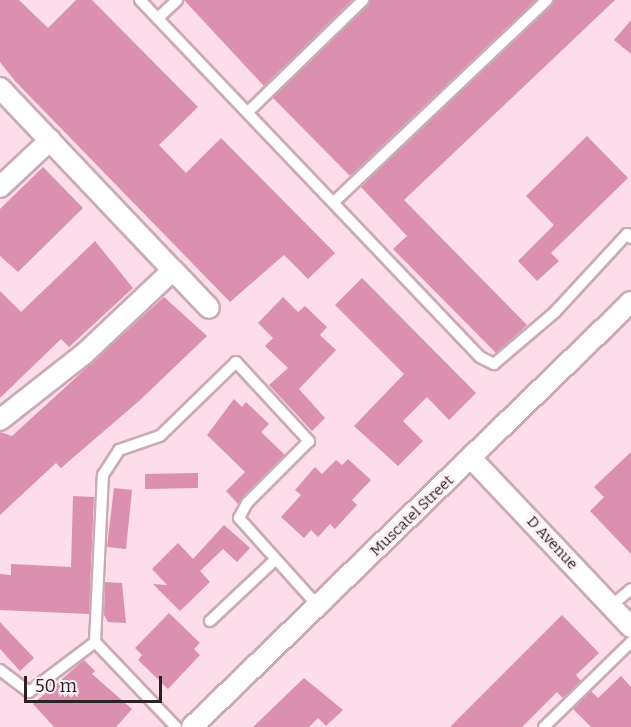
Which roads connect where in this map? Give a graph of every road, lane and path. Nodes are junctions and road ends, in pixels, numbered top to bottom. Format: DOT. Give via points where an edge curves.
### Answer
graph roads {
  1 [pos="140,0"];
  2 [pos="177,0"];
  3 [pos="363,0"];
  4 [pos="547,0"];
  5 [pos="158,18"];
  6 [pos="0,88"];
  7 [pos="249,111"];
  8 [pos="50,140"];
  9 [pos="0,187"];
  10 [pos="335,201"];
  11 [pos="630,234"];
  12 [pos="173,270"];
  13 [pos="631,302"];
  14 [pos="209,308"];
  15 [pos="0,420"];
  16 [pos="472,459"];
  17 [pos="275,560"];
  18 [pos="631,589"];
  19 [pos="318,606"];
  20 [pos="611,606"];
  21 [pos="210,621"];
  22 [pos="631,627"];
  23 [pos="95,642"];
  24 [pos="631,642"];
  25 [pos="0,670"];
  26 [pos="176,727"];
  27 [pos="192,727"];
  28 [pos="544,727"];
  1 -- 5 [label="lane"];
  2 -- 5 [label="lane"];
  3 -- 7 [label="lane"];
  4 -- 10 [label="lane"];
  5 -- 7 [label="lane"];
  6 -- 8 [label="street"];
  7 -- 10 [label="lane"];
  8 -- 9 [label="street"];
  8 -- 12 [label="street"];
  10 -- 11 [label="lane" via="480,357 494,364 555,312"];
  12 -- 14 [label="street"];
  12 -- 15 [label="street" via="84,354"];
  13 -- 16 [label="street, Muscatel Street"];
  16 -- 19 [label="street, Muscatel Street"];
  16 -- 20 [label="street, D Avenue"];
  17 -- 19 [label="lane"];
  17 -- 21 [label="lane"];
  17 -- 23 [label="lane" via="239,518 241,510 309,441 236,362 160,436 119,450 107,462"];
  18 -- 20 [label="lane"];
  19 -- 27 [label="street, Muscatel Street"];
  20 -- 22 [label="street, D Avenue"];
  23 -- 25 [label="lane" via="29,692"];
  23 -- 26 [label="lane"];
  24 -- 28 [label="lane"];
}
